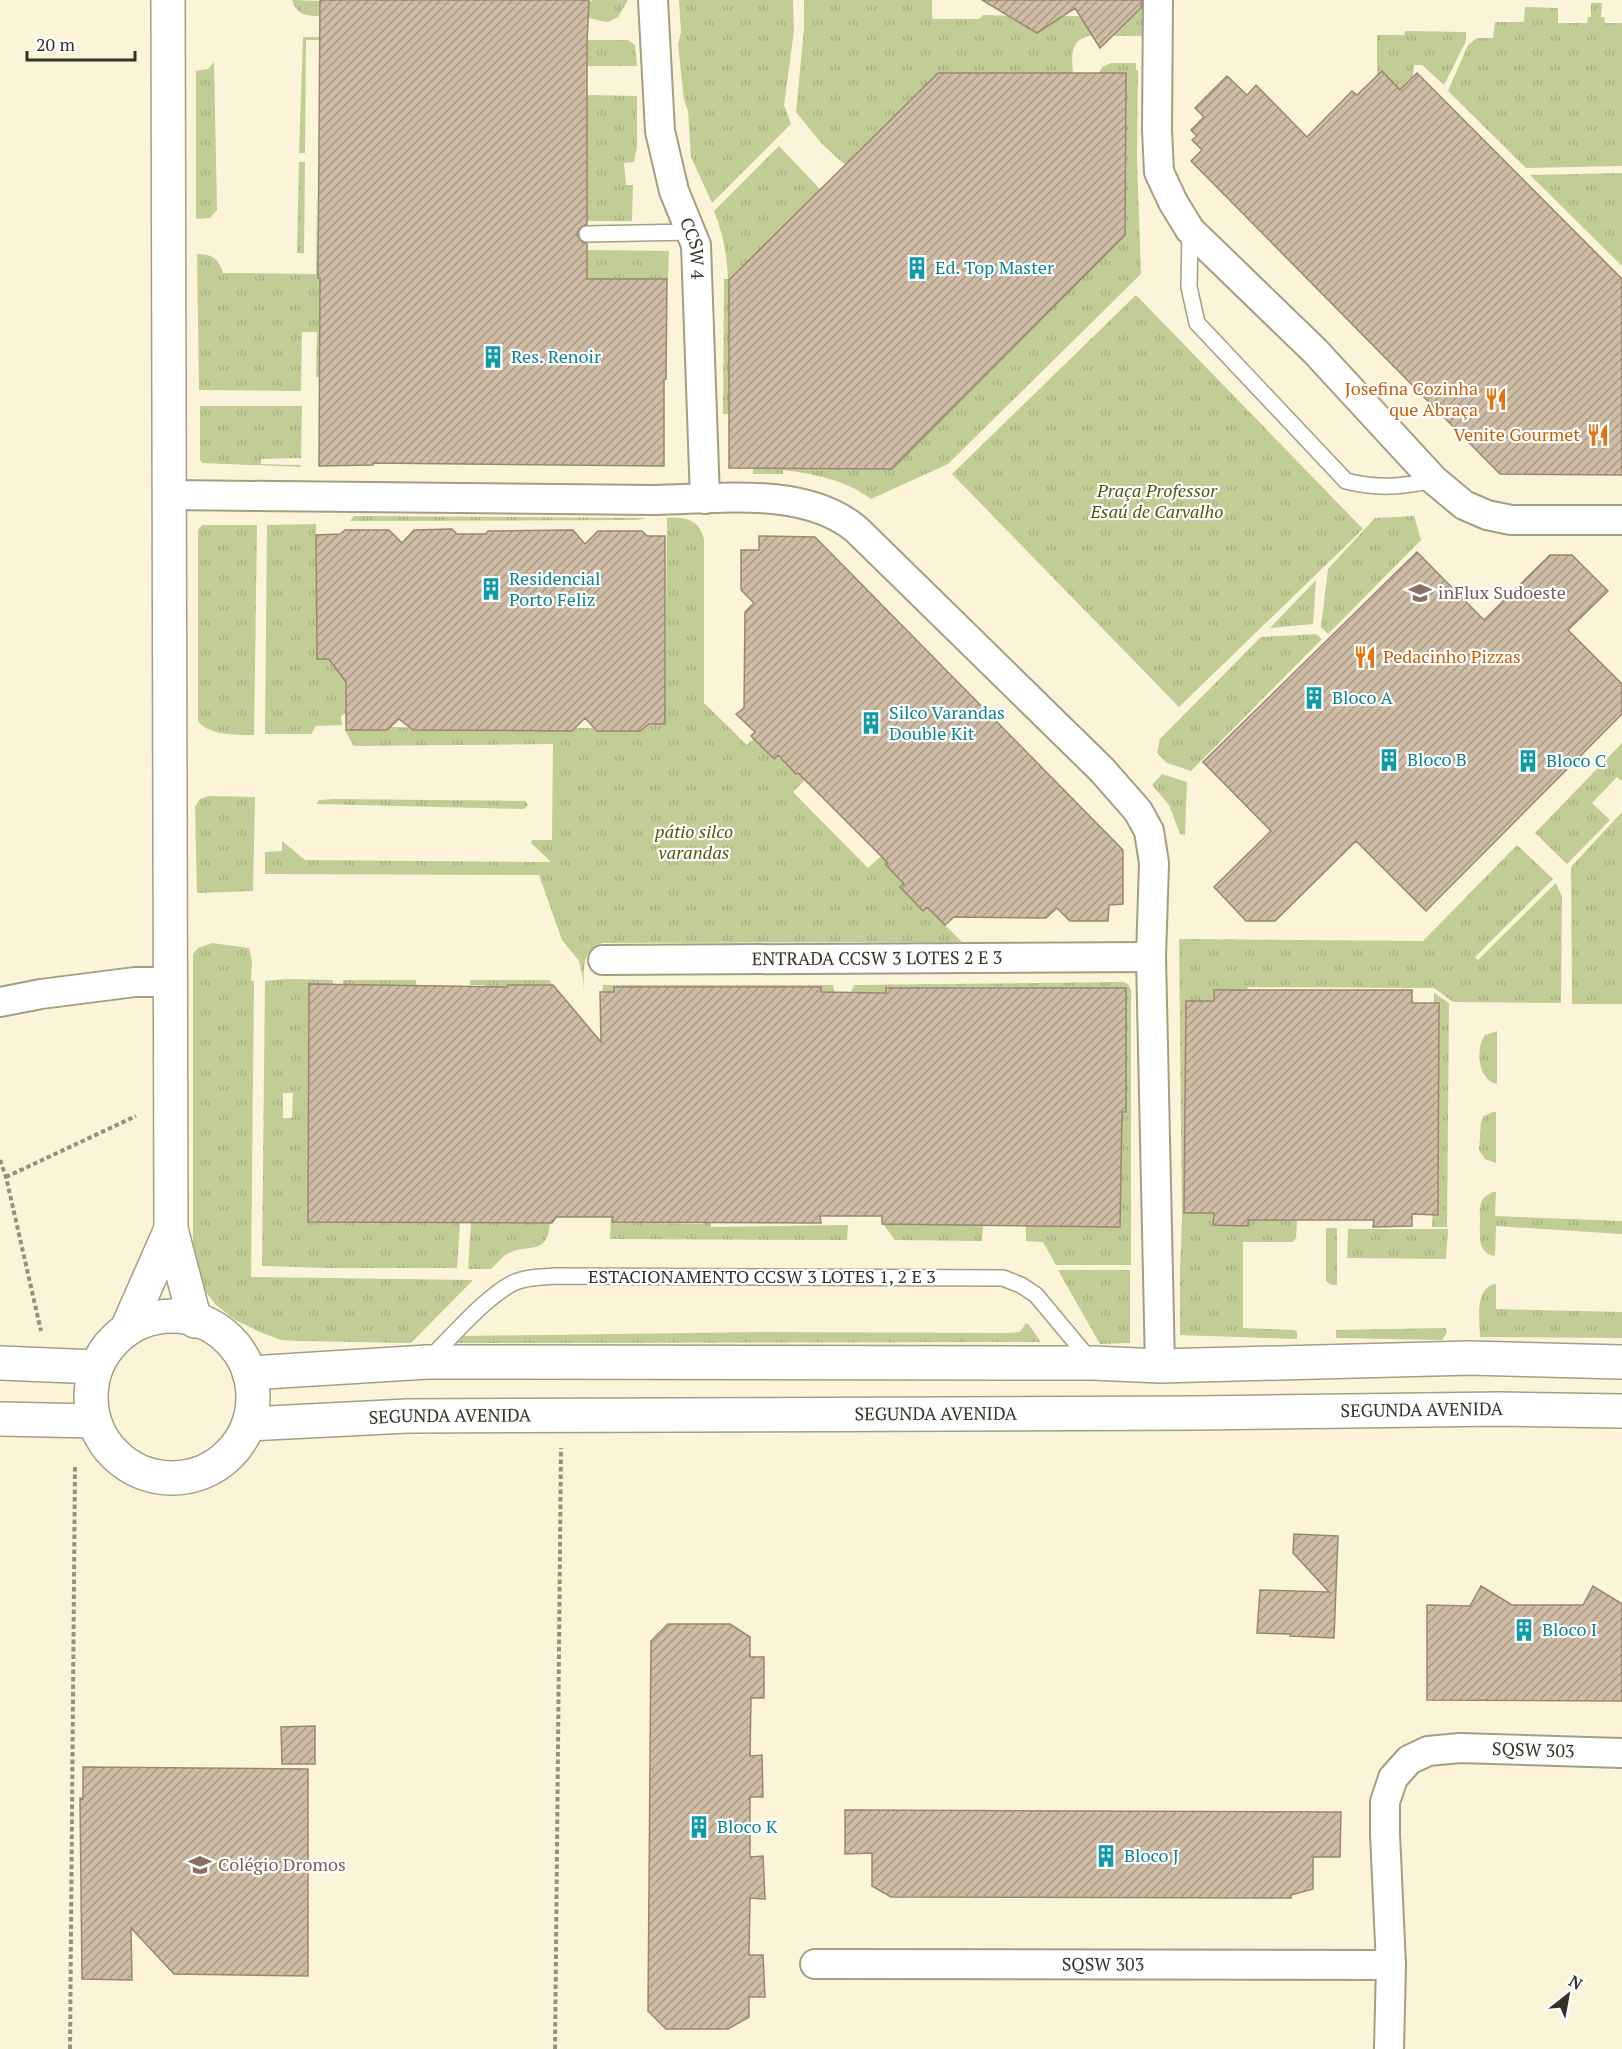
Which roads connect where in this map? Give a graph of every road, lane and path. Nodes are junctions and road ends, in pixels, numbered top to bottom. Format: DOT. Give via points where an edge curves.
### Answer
graph roads {
  1 [pos="168,0"];
  2 [pos="653,0"];
  3 [pos="1158,0"];
  4 [pos="1190,230"];
  5 [pos="691,232"];
  6 [pos="587,234"];
  7 [pos="1434,480"];
  8 [pos="169,495"];
  9 [pos="705,499"];
  10 [pos="1622,520"];
  11 [pos="1152,957"];
  12 [pos="603,960"];
  13 [pos="170,982"];
  14 [pos="1,998"];
  15 [pos="146,1115"];
  16 [pos="0,1160"];
  17 [pos="6,1177"];
  18 [pos="171,1229"];
  19 [pos="195,1321"];
  20 [pos="127,1329"];
  21 [pos="42,1338"];
  22 [pos="427,1362"];
  23 [pos="1622,1362"];
  24 [pos="0,1364"];
  25 [pos="1093,1364"];
  26 [pos="1160,1366"];
  27 [pos="96,1367"];
  28 [pos="249,1372"];
  29 [pos="1622,1411"];
  30 [pos="0,1419"];
  31 [pos="94,1421"];
  32 [pos="249,1424"];
  33 [pos="561,1446"];
  34 [pos="75,1465"];
  35 [pos="1622,1753"];
  36 [pos="815,1964"];
  37 [pos="1391,1965"];
  38 [pos="70,2049"];
  39 [pos="555,2049"];
  40 [pos="1389,2049"];
  1 -- 8 [label="street"];
  2 -- 5 [label="street, CCSW 4" via="660,130 674,191"];
  3 -- 4 [label="street" via="1159,172"];
  4 -- 7 [label="street" via="1315,351"];
  4 -- 7 [label="lane" via="1189,287 1197,323 1346,481 1368,487 1408,486"];
  5 -- 6 [label="lane"];
  5 -- 9 [label="street, CCSW 4" via="696,245"];
  7 -- 10 [label="street" via="1464,505 1510,520"];
  8 -- 9 [label="street"];
  8 -- 13 [label="street"];
  9 -- 11 [label="street" via="727,496 787,501 820,508 846,521 1102,770 1138,811 1149,831 1154,863"];
  11 -- 12 [label="street, ENTRADA CCSW 3 LOTES 2 E 3"];
  11 -- 26 [label="street"];
  13 -- 14 [label="street" via="135,982"];
  13 -- 18 [label="street"];
  15 -- 17 [label="path"];
  16 -- 17 [label="path"];
  17 -- 21 [label="path"];
  18 -- 19 [label="street"];
  18 -- 20 [label="street"];
  19 -- 20 [label="street" via="173,1316 149,1319"];
  19 -- 28 [label="street" via="233,1343"];
  20 -- 27 [label="street" via="109,1346"];
  22 -- 25 [label="street"];
  22 -- 25 [label="lane, ESTACIONAMENTO CCSW 3 LOTES 1, 2 E 3" via="495,1294 527,1278 555,1276 1003,1278 1036,1295"];
  22 -- 28 [label="street"];
  23 -- 26 [label="street" via="1470,1358"];
  24 -- 27 [label="street"];
  25 -- 26 [label="street"];
  27 -- 31 [label="street" via="91,1394"];
  28 -- 32 [label="street" via="253,1398"];
  29 -- 32 [label="street, SEGUNDA AVENIDA" via="407,1416"];
  30 -- 31 [label="street"];
  31 -- 32 [label="street" via="115,1455 149,1475 170,1478 200,1473 227,1458"];
  33 -- 39 [label="path"];
  34 -- 38 [label="path"];
  35 -- 37 [label="street, SQSW 303" via="1460,1748 1428,1751 1409,1760 1393,1778 1385,1802"];
  36 -- 37 [label="street, SQSW 303"];
  37 -- 40 [label="street, SQSW 303"];
}
